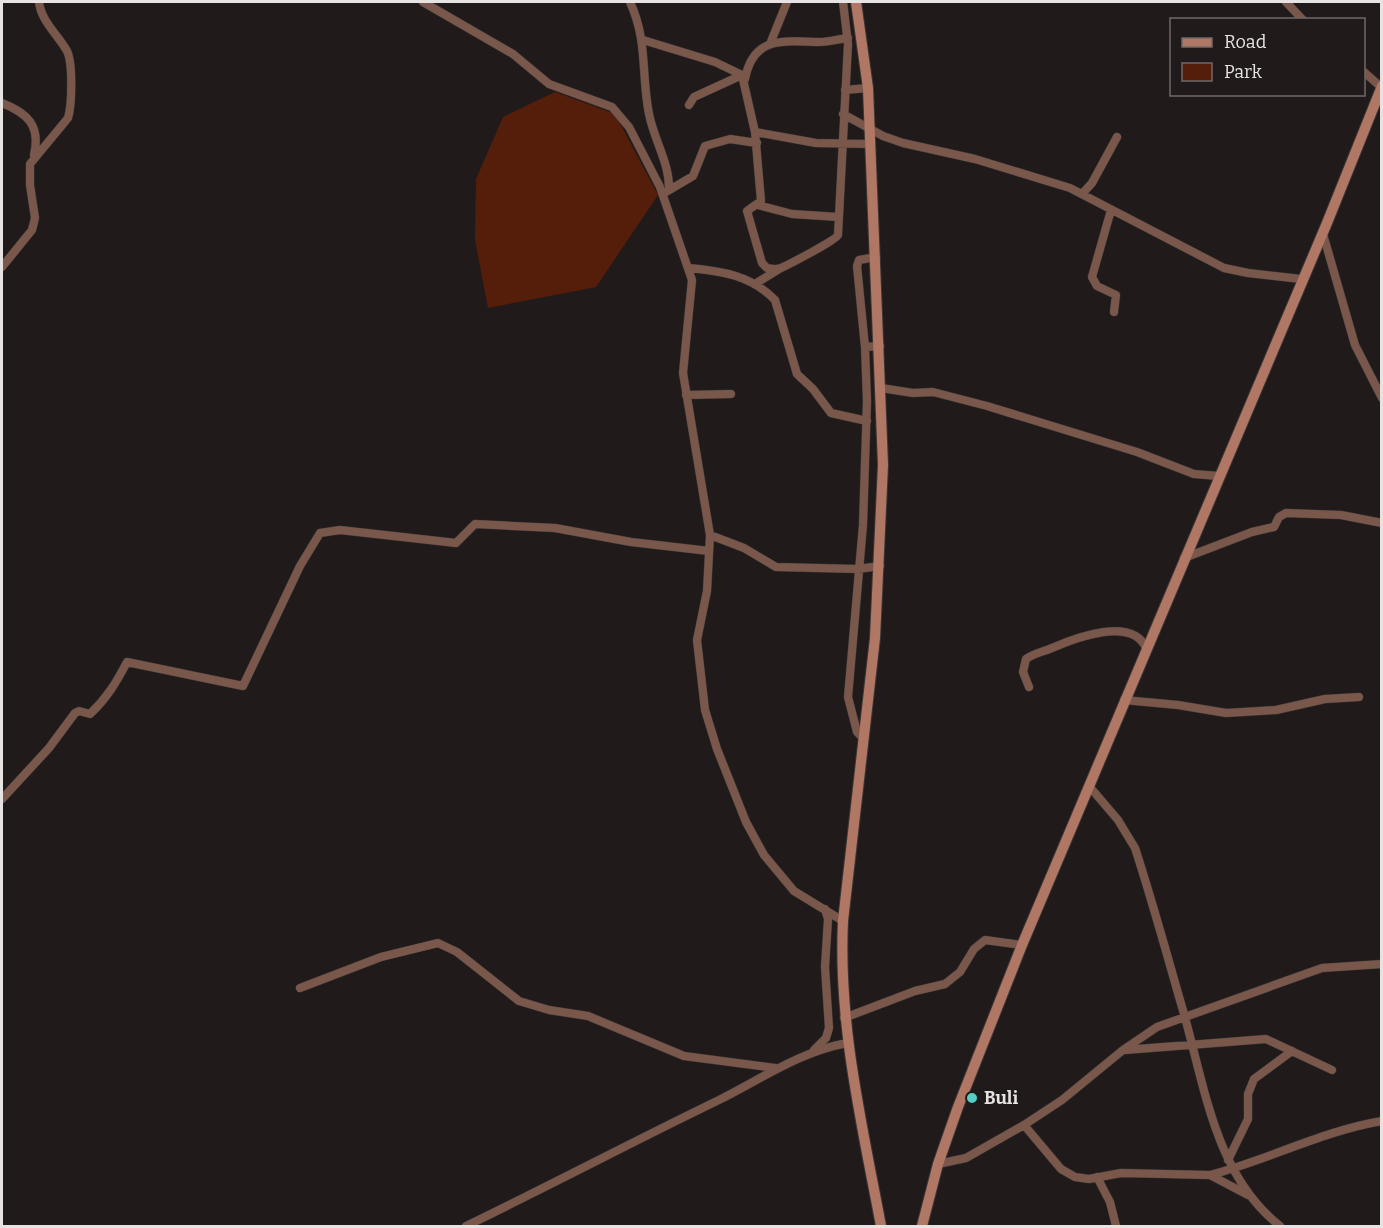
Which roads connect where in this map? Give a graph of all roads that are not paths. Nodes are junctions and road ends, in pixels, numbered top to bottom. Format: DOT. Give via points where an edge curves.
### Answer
graph roads {
  1 [pos="39,2"];
  2 [pos="423,2"];
  3 [pos="630,2"];
  4 [pos="787,2"];
  5 [pos="843,2"];
  6 [pos="856,2"];
  7 [pos="1286,2"];
  8 [pos="1301,18"];
  9 [pos="848,38"];
  10 [pos="643,40"];
  11 [pos="770,44"];
  12 [pos="1365,73"];
  13 [pos="743,77"];
  14 [pos="1381,87"];
  15 [pos="868,88"];
  16 [pos="845,90"];
  17 [pos="2,103"];
  18 [pos="689,105"];
  19 [pos="843,114"];
  20 [pos="870,128"];
  21 [pos="755,132"];
  22 [pos="1117,137"];
  23 [pos="757,143"];
  24 [pos="871,144"];
  25 [pos="841,145"];
  26 [pos="34,156"];
  27 [pos="666,192"];
  28 [pos="1082,194"];
  29 [pos="758,205"];
  30 [pos="1111,210"];
  31 [pos="838,217"];
  32 [pos="1322,233"];
  33 [pos="876,257"];
  34 [pos="2,267"];
  35 [pos="689,268"];
  36 [pos="780,268"];
  37 [pos="1301,279"];
  38 [pos="755,284"];
  39 [pos="1113,312"];
  40 [pos="880,346"];
  41 [pos="865,347"];
  42 [pos="881,388"];
  43 [pos="731,394"];
  44 [pos="686,395"];
  45 [pos="1382,398"];
  46 [pos="867,421"];
  47 [pos="1219,476"];
  48 [pos="1382,523"];
  49 [pos="710,535"];
  50 [pos="710,551"];
  51 [pos="1184,558"];
  52 [pos="880,566"];
  53 [pos="858,569"];
  54 [pos="1146,648"];
  55 [pos="1029,687"];
  56 [pos="1359,697"];
  57 [pos="1124,700"];
  58 [pos="864,739"];
  59 [pos="1089,786"];
  60 [pos="2,799"];
  61 [pos="824,908"];
  62 [pos="843,921"];
  63 [pos="1022,945"];
  64 [pos="1382,964"];
  65 [pos="300,988"];
  66 [pos="1185,1016"];
  67 [pos="844,1018"];
  68 [pos="847,1043"];
  69 [pos="1192,1047"];
  70 [pos="814,1050"];
  71 [pos="1123,1050"];
  72 [pos="1292,1052"];
  73 [pos="775,1068"];
  74 [pos="1332,1070"];
  75 [pos="1382,1121"];
  76 [pos="1024,1125"];
  77 [pos="1229,1158"];
  78 [pos="938,1164"];
  79 [pos="1234,1169"];
  80 [pos="1219,1173"];
  81 [pos="1210,1175"];
  82 [pos="1097,1177"];
  83 [pos="1249,1196"];
  84 [pos="466,1227"];
  85 [pos="881,1227"];
  86 [pos="922,1227"];
  87 [pos="1116,1227"];
  88 [pos="1280,1227"];
  1 -- 26 [label="street" via="44,18 68,55 71,109 68,118"];
  2 -- 27 [label="street" via="513,54 549,84 612,107 629,128"];
  3 -- 10 [label="street"];
  4 -- 11 [label="street"];
  5 -- 9 [label="street"];
  6 -- 15 [label="main road"];
  7 -- 8 [label="street"];
  9 -- 11 [label="street"];
  9 -- 16 [label="street"];
  10 -- 13 [label="street" via="715,62"];
  10 -- 27 [label="street" via="650,116 666,168"];
  11 -- 13 [label="street" via="756,51"];
  12 -- 14 [label="street"];
  13 -- 18 [label="street" via="694,97"];
  13 -- 21 [label="street"];
  14 -- 32 [label="main road"];
  15 -- 16 [label="street"];
  15 -- 20 [label="main road"];
  16 -- 19 [label="street"];
  17 -- 26 [label="street" via="33,122 37,143"];
  19 -- 20 [label="street"];
  19 -- 25 [label="street"];
  20 -- 24 [label="main road"];
  20 -- 28 [label="street" via="903,143 985,161"];
  21 -- 23 [label="street"];
  21 -- 25 [label="street"];
  22 -- 28 [label="street"];
  23 -- 27 [label="street" via="730,139 705,146 693,176"];
  23 -- 29 [label="street" via="761,201"];
  24 -- 25 [label="street"];
  24 -- 33 [label="main road"];
  25 -- 31 [label="street"];
  26 -- 34 [label="street" via="29,174 32,230"];
  27 -- 35 [label="street"];
  28 -- 30 [label="street"];
  29 -- 31 [label="street" via="792,214"];
  29 -- 36 [label="street" via="747,211 762,263 767,268"];
  30 -- 37 [label="street" via="1224,268"];
  30 -- 39 [label="street" via="1092,277 1097,286 1116,296"];
  31 -- 36 [label="street" via="836,238"];
  32 -- 37 [label="main road"];
  32 -- 45 [label="street" via="1356,345"];
  33 -- 40 [label="main road"];
  33 -- 41 [label="street" via="859,260 857,266"];
  35 -- 38 [label="street" via="724,271"];
  35 -- 44 [label="street" via="692,280 683,373"];
  36 -- 38 [label="street"];
  37 -- 47 [label="main road"];
  38 -- 46 [label="street" via="775,300 797,374 831,413"];
  40 -- 41 [label="street"];
  40 -- 42 [label="main road"];
  41 -- 46 [label="street"];
  42 -- 47 [label="street" via="933,392 987,406 1137,452 1194,474"];
  42 -- 52 [label="main road"];
  43 -- 44 [label="street"];
  44 -- 49 [label="street"];
  46 -- 53 [label="street"];
  47 -- 51 [label="main road"];
  48 -- 51 [label="street" via="1341,515 1286,513 1274,527"];
  49 -- 50 [label="street"];
  49 -- 53 [label="street" via="744,548 776,567"];
  50 -- 60 [label="street" via="555,528 474,524 456,543 340,530 320,534 300,566 243,686 127,662 114,689 90,714 75,713"];
  50 -- 61 [label="street" via="698,640 700,681 711,732 746,822 764,855 794,891"];
  51 -- 54 [label="main road"];
  52 -- 53 [label="street"];
  52 -- 58 [label="main road"];
  53 -- 58 [label="street" via="848,697 857,732"];
  54 -- 55 [label="street" via="1140,638 1123,632 1075,638 1026,659 1023,672"];
  54 -- 57 [label="main road"];
  56 -- 57 [label="street" via="1226,713"];
  57 -- 59 [label="main road"];
  58 -- 62 [label="main road"];
  59 -- 63 [label="main road"];
  59 -- 66 [label="street" via="1118,820 1135,848"];
  61 -- 62 [label="street"];
  61 -- 70 [label="street" via="828,919 825,967 829,1028 826,1038"];
  62 -- 67 [label="main road"];
  63 -- 67 [label="street" via="985,940 974,949 960,972 945,984"];
  63 -- 78 [label="main road"];
  64 -- 66 [label="street" via="1322,968"];
  65 -- 73 [label="street" via="381,957 438,943 457,952 519,1000 596,1018 684,1056"];
  66 -- 69 [label="street"];
  66 -- 71 [label="street" via="1148,1032"];
  67 -- 68 [label="main road"];
  68 -- 70 [label="street"];
  68 -- 85 [label="main road"];
  69 -- 71 [label="street"];
  69 -- 72 [label="street" via="1253,1038 1266,1039"];
  69 -- 77 [label="street"];
  70 -- 73 [label="street"];
  71 -- 76 [label="street" via="1062,1100"];
  72 -- 74 [label="street"];
  72 -- 77 [label="street" via="1254,1079 1247,1103 1248,1119"];
  73 -- 84 [label="street"];
  75 -- 79 [label="street" via="1330,1133"];
  76 -- 78 [label="street" via="966,1158"];
  76 -- 82 [label="street" via="1061,1169 1083,1179"];
  77 -- 79 [label="street"];
  77 -- 80 [label="street"];
  78 -- 86 [label="main road"];
  79 -- 80 [label="street"];
  79 -- 83 [label="street"];
  80 -- 81 [label="street"];
  81 -- 82 [label="street" via="1121,1173"];
  81 -- 83 [label="street"];
  82 -- 87 [label="street" via="1110,1202"];
  83 -- 88 [label="street"];
}
